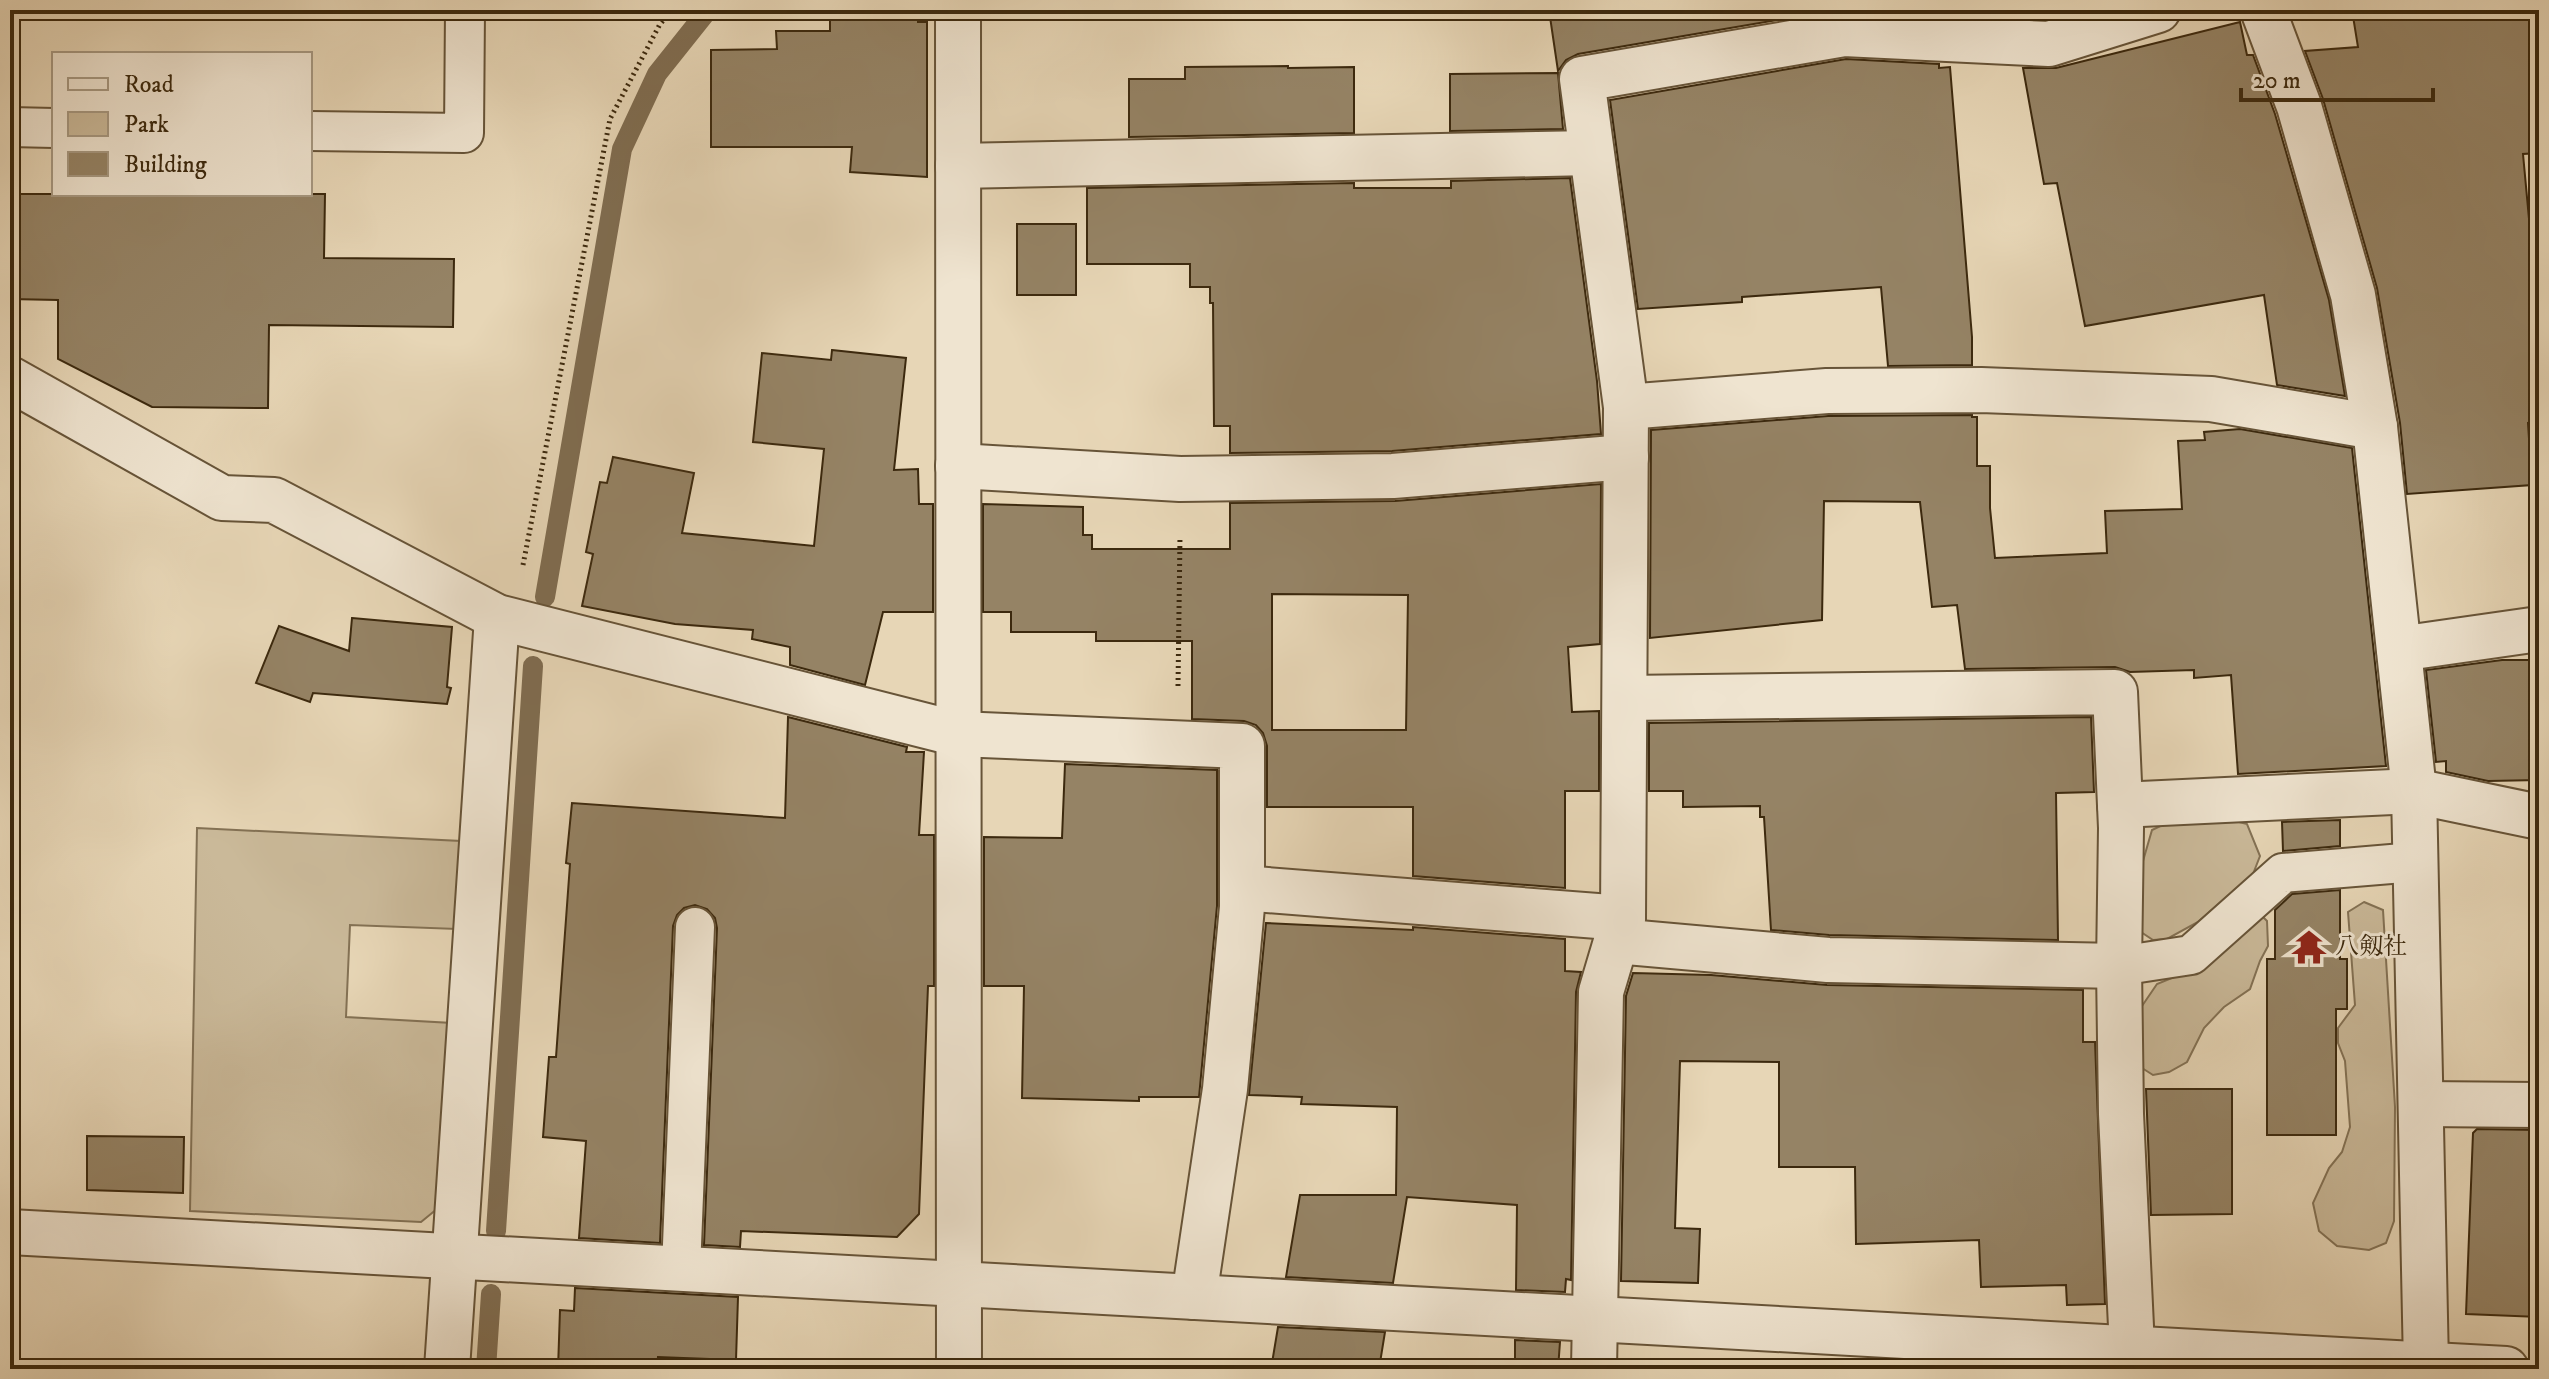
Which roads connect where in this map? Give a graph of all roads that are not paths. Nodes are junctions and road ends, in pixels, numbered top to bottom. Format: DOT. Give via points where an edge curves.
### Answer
graph roads {
  1 [pos="465,10"];
  2 [pos="958,10"];
  3 [pos="2158,10"];
  4 [pos="2263,10"];
  5 [pos="10,127"];
  6 [pos="52,128"];
  7 [pos="312,131"];
  8 [pos="1591,153"];
  9 [pos="958,166"];
  10 [pos="10,379"];
  11 [pos="1626,407"];
  12 [pos="2375,427"];
  13 [pos="1626,457"];
  14 [pos="958,466"];
  15 [pos="505,619"];
  16 [pos="2539,629"];
  17 [pos="2399,649"];
  18 [pos="1625,698"];
  19 [pos="958,734"];
  20 [pos="2414,791"];
  21 [pos="2120,805"];
  22 [pos="2539,817"];
  23 [pos="2415,862"];
  24 [pos="1242,888"];
  25 [pos="695,927"];
  26 [pos="1620,929"];
  27 [pos="2119,966"];
  28 [pos="2422,1104"];
  29 [pos="2539,1105"];
  30 [pos="10,1232"];
  31 [pos="454,1256"];
  32 [pos="681,1269"];
  33 [pos="959,1284"];
  34 [pos="1194,1297"];
  35 [pos="1594,1319"];
  36 [pos="2132,1348"];
  37 [pos="2321,1364"];
  38 [pos="2426,1365"];
  39 [pos="447,1369"];
  40 [pos="959,1369"];
  41 [pos="1594,1369"];
  42 [pos="2506,1369"];
  1 -- 7 [label="lane" via="464,133"];
  2 -- 9 [label="street"];
  3 -- 8 [label="street" via="2049,44 1844,34 1582,79"];
  4 -- 12 [label="street" via="2299,106 2353,295"];
  5 -- 6 [label="lane"];
  8 -- 9 [label="street"];
  8 -- 11 [label="street"];
  9 -- 14 [label="street"];
  10 -- 15 [label="street" via="222,498 274,500"];
  11 -- 12 [label="street" via="1827,391 1981,390 2211,399"];
  11 -- 13 [label="street"];
  12 -- 17 [label="street"];
  13 -- 14 [label="street" via="1393,476 1180,479"];
  13 -- 18 [label="street"];
  14 -- 19 [label="street"];
  15 -- 19 [label="street"];
  15 -- 31 [label="street"];
  16 -- 17 [label="street"];
  17 -- 20 [label="street"];
  18 -- 21 [label="street" via="2115,692"];
  18 -- 26 [label="street"];
  19 -- 24 [label="street" via="1242,746"];
  19 -- 33 [label="street"];
  20 -- 21 [label="street"];
  20 -- 22 [label="street"];
  20 -- 23 [label="street"];
  21 -- 27 [label="street"];
  23 -- 27 [label="lane" via="2283,873 2191,955"];
  23 -- 28 [label="street"];
  24 -- 26 [label="street"];
  24 -- 34 [label="street" via="1225,1089"];
  25 -- 32 [label="lane"];
  26 -- 27 [label="street" via="1828,960"];
  26 -- 35 [label="street" via="1601,992"];
  27 -- 36 [label="street"];
  28 -- 29 [label="street"];
  28 -- 38 [label="street"];
  30 -- 31 [label="street"];
  31 -- 32 [label="street"];
  31 -- 39 [label="street"];
  32 -- 33 [label="street"];
  33 -- 34 [label="street"];
  33 -- 40 [label="street"];
  34 -- 35 [label="street"];
  35 -- 36 [label="street"];
  35 -- 41 [label="street"];
  36 -- 37 [label="street"];
  37 -- 38 [label="street"];
  38 -- 42 [label="street"];
}
